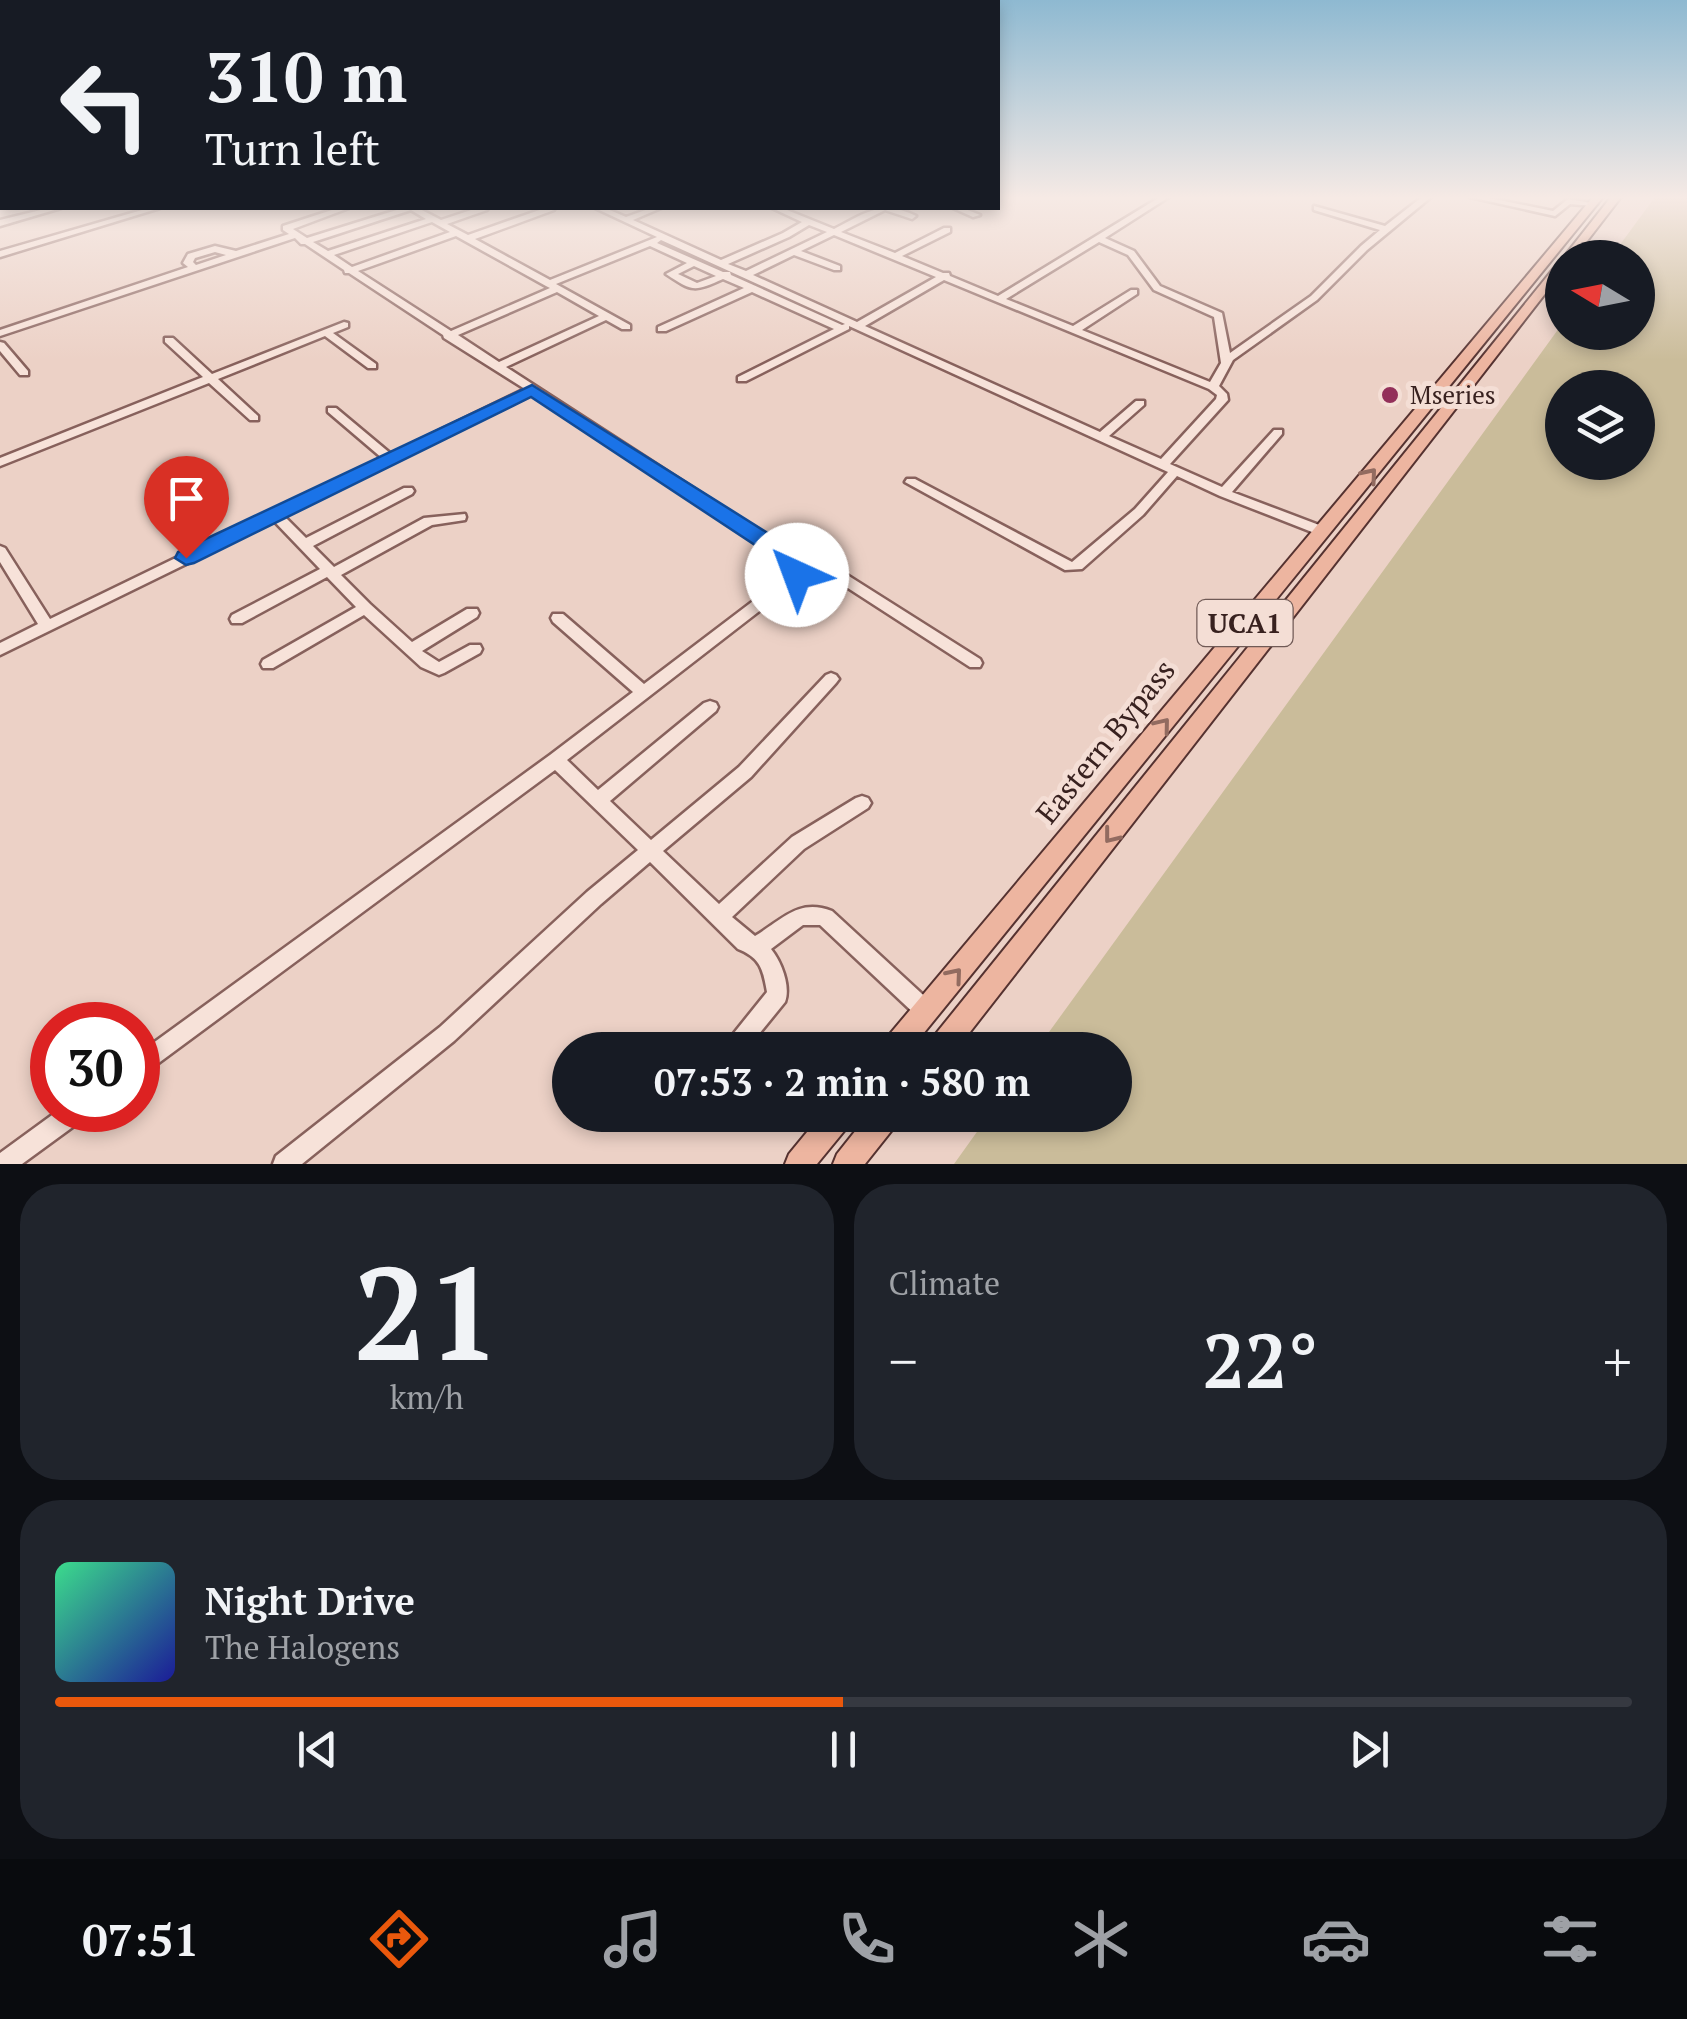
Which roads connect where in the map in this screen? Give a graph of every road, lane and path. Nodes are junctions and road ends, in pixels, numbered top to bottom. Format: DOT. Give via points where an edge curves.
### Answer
graph roads {
  1 [pos="247,251"];
  2 [pos="318,251"];
  3 [pos="340,251"];
  4 [pos="402,251"];
  5 [pos="492,251"];
  6 [pos="631,251"];
  7 [pos="673,251"];
  8 [pos="690,251"];
  9 [pos="750,251"];
  10 [pos="888,251"];
  11 [pos="905,251"];
  12 [pos="1079,251"];
  13 [pos="1127,251"];
  14 [pos="1365,251"];
  15 [pos="1556,251"];
  16 [pos="794,252"];
  17 [pos="898,255"];
  18 [pos="325,256"];
  19 [pos="707,257"];
  20 [pos="722,263"];
  21 [pos="692,264"];
  22 [pos="837,268"];
  23 [pos="348,270"];
  24 [pos="743,272"];
  25 [pos="946,275"];
  26 [pos="722,277"];
  27 [pos="1545,283"];
  28 [pos="553,286"];
  29 [pos="750,289"];
  30 [pos="1134,292"];
  31 [pos="1000,298"];
  32 [pos="607,316"];
  33 [pos="857,324"];
  34 [pos="344,325"];
  35 [pos="1503,326"];
  36 [pos="626,327"];
  37 [pos="841,328"];
  38 [pos="662,329"];
  39 [pos="1076,329"];
  40 [pos="326,332"];
  41 [pos="0,333"];
  42 [pos="448,336"];
  43 [pos="168,340"];
  44 [pos="0,345"];
  45 [pos="1226,362"];
  46 [pos="372,366"];
  47 [pos="497,367"];
  48 [pos="24,373"];
  49 [pos="209,378"];
  50 [pos="742,380"];
  51 [pos="1213,386"];
  52 [pos="532,390"];
  53 [pos="1140,403"];
  54 [pos="332,410"];
  55 [pos="254,418"];
  56 [pos="1278,432"];
  57 [pos="1102,436"];
  58 [pos="389,458"];
  59 [pos="0,462"];
  60 [pos="1169,468"];
  61 [pos="911,482"];
  62 [pos="408,491"];
  63 [pos="1224,493"];
  64 [pos="275,514"];
  65 [pos="460,517"];
  66 [pos="1322,531"];
  67 [pos="306,543"];
  68 [pos="0,551"];
  69 [pos="797,565"];
  70 [pos="330,572"];
  71 [pos="366,608"];
  72 [pos="472,613"];
  73 [pos="558,618"];
  74 [pos="238,619"];
  75 [pos="46,626"];
  76 [pos="0,649"];
  77 [pos="414,649"];
  78 [pos="474,650"];
  79 [pos="975,662"];
  80 [pos="268,664"];
  81 [pos="831,678"];
  82 [pos="644,693"];
  83 [pos="710,707"];
  84 [pos="556,760"];
  85 [pos="598,800"];
  86 [pos="862,804"];
  87 [pos="651,850"];
  88 [pos="718,916"];
  89 [pos="1004,917"];
  90 [pos="1029,939"];
  91 [pos="756,946"];
  92 [pos="926,1010"];
  93 [pos="748,1032"];
  94 [pos="908,1032"];
  95 [pos="954,1032"];
  96 [pos="160,1050"];
  97 [pos="47,1132"];
  98 [pos="826,1132"];
  99 [pos="872,1132"];
  100 [pos="3,1164"];
  101 [pos="284,1164"];
  102 [pos="799,1164"];
  103 [pos="847,1164"];
  1 -- 41 [label="street"];
  2 -- 18 [label="street"];
  3 -- 18 [label="street"];
  4 -- 23 [label="street"];
  5 -- 28 [label="street"];
  6 -- 28 [label="street"];
  7 -- 21 [label="street"];
  8 -- 19 [label="street"];
  9 -- 20 [label="street"];
  10 -- 17 [label="street"];
  11 -- 17 [label="street"];
  12 -- 31 [label="street"];
  13 -- 45 [label="street" via="1157,288 1219,315"];
  14 -- 45 [label="street"];
  15 -- 35 [label="main road, Eastern Bypass / UCA1"];
  16 -- 22 [label="street"];
  16 -- 24 [label="street"];
  17 -- 25 [label="street"];
  18 -- 23 [label="street"];
  19 -- 20 [label="street"];
  19 -- 21 [label="street"];
  20 -- 24 [label="street"];
  21 -- 26 [label="street"];
  21 -- 26 [label="street" via="672,274 697,287"];
  23 -- 42 [label="street"];
  24 -- 26 [label="street"];
  24 -- 33 [label="street"];
  25 -- 31 [label="street"];
  25 -- 33 [label="street"];
  26 -- 29 [label="street"];
  27 -- 35 [label="main road, Eastern Bypass / UCA1"];
  28 -- 32 [label="street"];
  28 -- 42 [label="street"];
  29 -- 37 [label="street"];
  29 -- 38 [label="street"];
  30 -- 39 [label="street"];
  31 -- 39 [label="street"];
  32 -- 36 [label="street"];
  32 -- 47 [label="street"];
  33 -- 37 [label="street"];
  33 -- 57 [label="street"];
  34 -- 40 [label="street"];
  66 -- 35 [label="main road, Eastern Bypass / UCA1, one-way"];
  35 -- 90 [label="main road, Eastern Bypass / UCA1, one-way"];
  37 -- 50 [label="street"];
  39 -- 51 [label="street"];
  40 -- 46 [label="street"];
  40 -- 49 [label="street"];
  42 -- 47 [label="street"];
  43 -- 49 [label="street"];
  44 -- 48 [label="street"];
  45 -- 51 [label="street"];
  47 -- 52 [label="street"];
  49 -- 55 [label="street"];
  49 -- 59 [label="street"];
  51 -- 60 [label="street" via="1222,400"];
  52 -- 58 [label="street"];
  52 -- 69 [label="street"];
  53 -- 57 [label="street"];
  54 -- 58 [label="street"];
  56 -- 63 [label="street"];
  57 -- 60 [label="street"];
  58 -- 64 [label="street"];
  60 -- 61 [label="street" via="1122,528 1070,567"];
  60 -- 63 [label="street"];
  62 -- 67 [label="street"];
  63 -- 66 [label="street"];
  64 -- 67 [label="street"];
  64 -- 75 [label="street"];
  65 -- 70 [label="street" via="430,521"];
  89 -- 66 [label="main road, Eastern Bypass / UCA1, one-way"];
  67 -- 70 [label="street"];
  68 -- 75 [label="street"];
  69 -- 79 [label="street" via="840,576"];
  69 -- 82 [label="street" via="792,580"];
  70 -- 71 [label="street"];
  70 -- 74 [label="street"];
  71 -- 77 [label="street"];
  71 -- 80 [label="street"];
  72 -- 77 [label="street"];
  73 -- 82 [label="street"];
  75 -- 76 [label="street"];
  77 -- 78 [label="street" via="439,669"];
  81 -- 87 [label="street" via="745,772"];
  82 -- 84 [label="street"];
  83 -- 85 [label="street"];
  84 -- 85 [label="street"];
  84 -- 96 [label="street"];
  85 -- 87 [label="street"];
  86 -- 88 [label="street" via="798,842"];
  87 -- 88 [label="street"];
  87 -- 101 [label="street" via="447,1034"];
  88 -- 91 [label="street"];
  89 -- 90 [label="main road"];
  92 -- 89 [label="main road, Eastern Bypass / UCA1, one-way"];
  90 -- 95 [label="main road, Eastern Bypass / UCA1"];
  91 -- 92 [label="street" via="812,912"];
  91 -- 93 [label="street" via="771,964 778,995"];
  92 -- 94 [label="main road, Eastern Bypass / UCA1"];
  97 -- 100 [label="street"];
  98 -- 102 [label="main road"];
  99 -- 103 [label="main road"];
}
